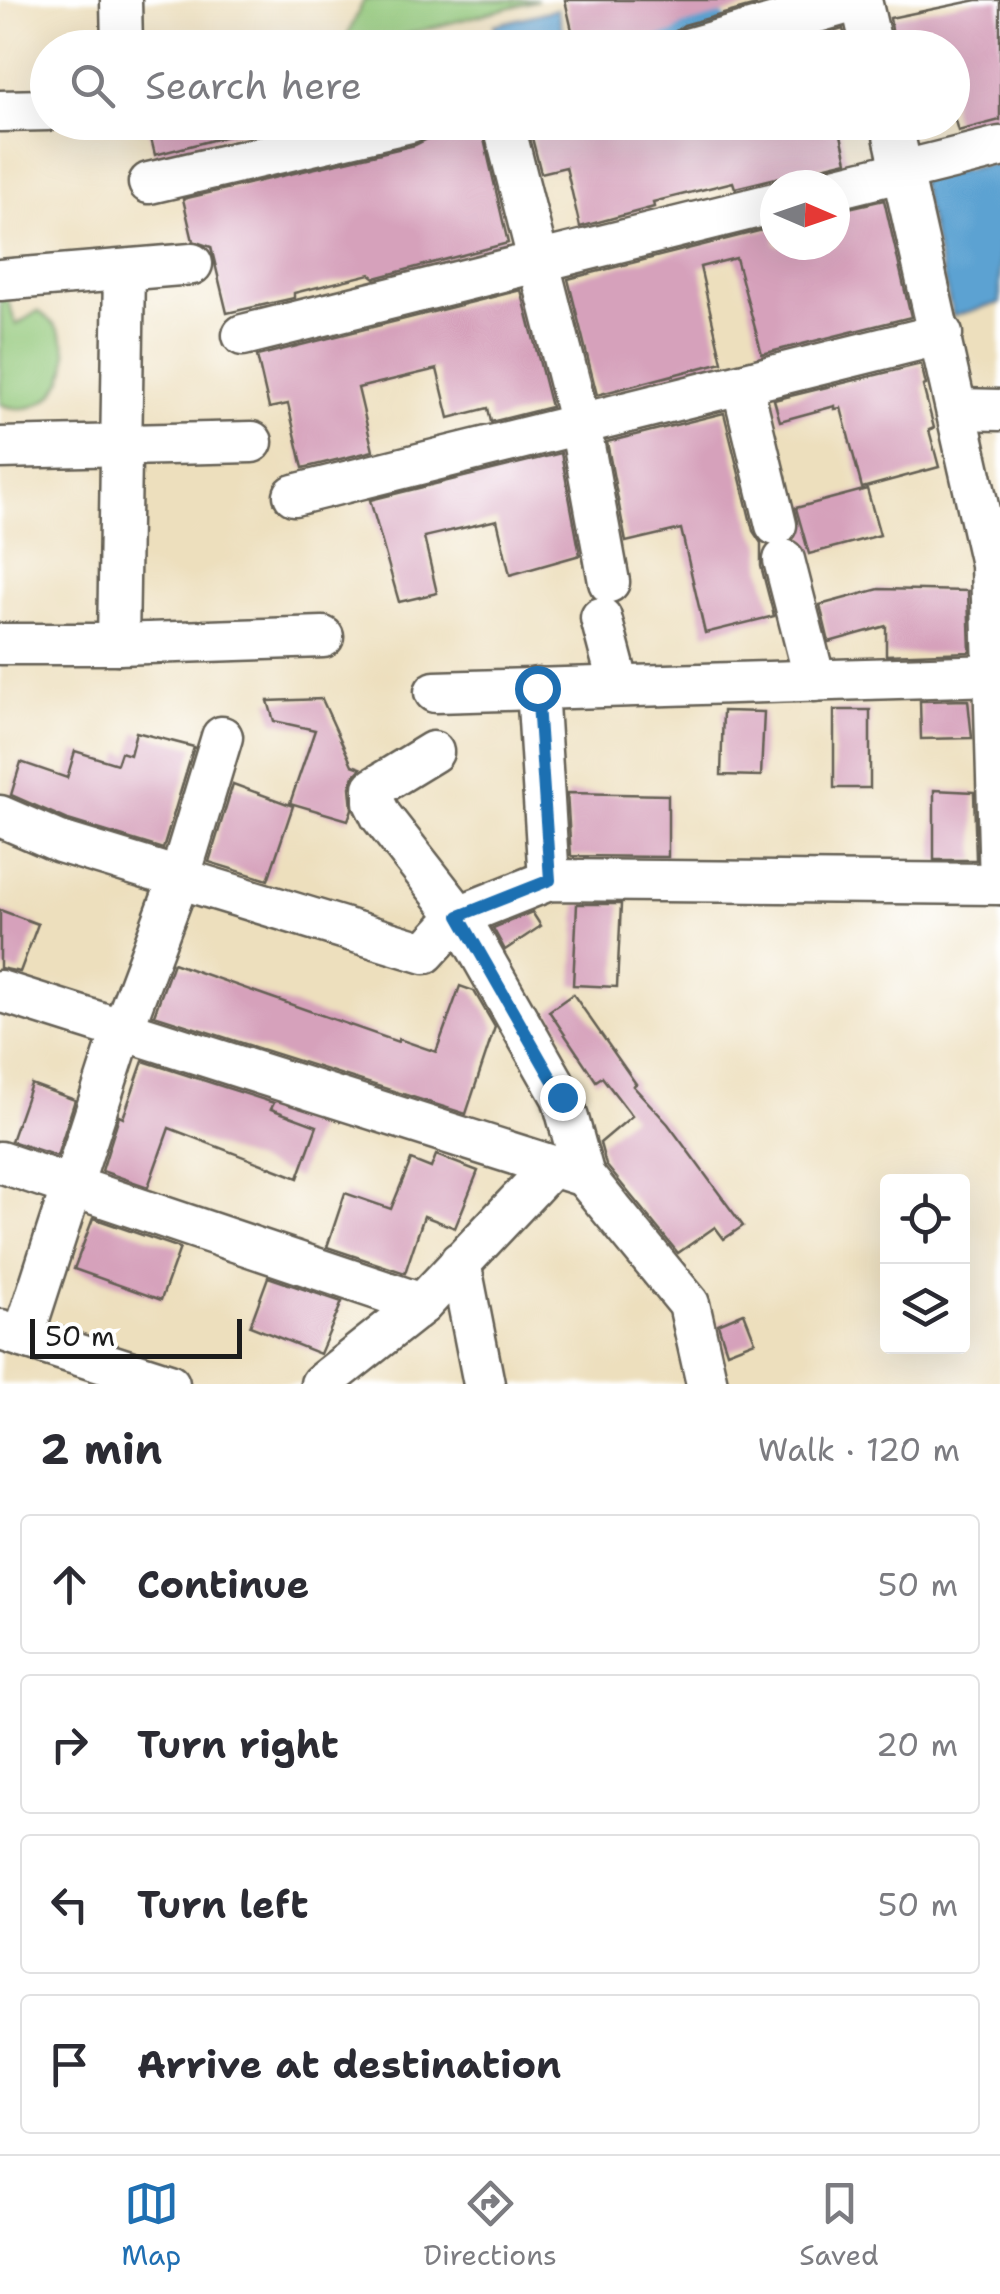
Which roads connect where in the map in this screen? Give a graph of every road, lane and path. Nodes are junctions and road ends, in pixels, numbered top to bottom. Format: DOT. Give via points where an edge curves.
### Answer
graph roads {
  1 [pos="122,0"];
  2 [pos="860,0"];
  3 [pos="122,30"];
  4 [pos="754,30"];
  5 [pos="868,30"];
  6 [pos="30,110"];
  7 [pos="0,111"];
  8 [pos="333,140"];
  9 [pos="508,140"];
  10 [pos="896,140"];
  11 [pos="1000,147"];
  12 [pos="903,170"];
  13 [pos="149,183"];
  14 [pos="850,184"];
  15 [pos="760,207"];
  16 [pos="539,262"];
  17 [pos="192,264"];
  18 [pos="124,270"];
  19 [pos="0,280"];
  20 [pos="942,334"];
  21 [pos="243,335"];
  22 [pos="742,384"];
  23 [pos="958,410"];
  24 [pos="1000,410"];
  25 [pos="580,424"];
  26 [pos="252,442"];
  27 [pos="122,446"];
  28 [pos="0,448"];
  29 [pos="294,496"];
  30 [pos="322,636"];
  31 [pos="0,644"];
  32 [pos="118,644"];
  33 [pos="996,675"];
  34 [pos="815,681"];
  35 [pos="618,686"];
  36 [pos="537,688"];
  37 [pos="435,692"];
  38 [pos="222,737"];
  39 [pos="433,752"];
  40 [pos="0,816"];
  41 [pos="179,880"];
  42 [pos="550,880"];
  43 [pos="1000,884"];
  44 [pos="459,916"];
  45 [pos="0,991"];
  46 [pos="122,1030"];
  47 [pos="0,1162"];
  48 [pos="568,1171"];
  49 [pos="73,1186"];
  50 [pos="460,1262"];
  51 [pos="422,1304"];
  52 [pos="12,1334"];
  53 [pos="169,1384"];
  54 [pos="321,1384"];
  55 [pos="484,1384"];
  56 [pos="707,1384"];
  1 -- 3 [label="street"];
  2 -- 4 [label="street"];
  2 -- 5 [label="street"];
  6 -- 7 [label="street"];
  8 -- 13 [label="street"];
  9 -- 16 [label="street"];
  10 -- 12 [label="street"];
  11 -- 12 [label="street"];
  12 -- 14 [label="street"];
  12 -- 20 [label="street"];
  15 -- 16 [label="street"];
  16 -- 21 [label="street"];
  16 -- 25 [label="street"];
  17 -- 18 [label="street"];
  18 -- 19 [label="street"];
  18 -- 27 [label="street"];
  20 -- 22 [label="street"];
  20 -- 23 [label="street"];
  22 -- 25 [label="street"];
  22 -- 34 [label="street"];
  23 -- 24 [label="street"];
  23 -- 33 [label="street" via="991,564"];
  25 -- 29 [label="street"];
  25 -- 35 [label="street"];
  26 -- 27 [label="street"];
  27 -- 28 [label="street"];
  27 -- 32 [label="street"];
  30 -- 32 [label="street"];
  31 -- 32 [label="street"];
  33 -- 34 [label="street"];
  33 -- 43 [label="street"];
  34 -- 35 [label="street"];
  35 -- 36 [label="street"];
  36 -- 37 [label="street"];
  36 -- 42 [label="street"];
  38 -- 41 [label="street"];
  39 -- 44 [label="street" via="374,788 374,802"];
  40 -- 41 [label="street"];
  41 -- 44 [label="street" via="425,953"];
  41 -- 46 [label="street"];
  42 -- 43 [label="street"];
  42 -- 44 [label="street"];
  44 -- 48 [label="street" via="562,1097"];
  45 -- 46 [label="street"];
  46 -- 48 [label="street"];
  46 -- 49 [label="street"];
  47 -- 49 [label="street"];
  48 -- 50 [label="street"];
  48 -- 56 [label="street" via="689,1304"];
  49 -- 51 [label="street"];
  49 -- 52 [label="street"];
  50 -- 51 [label="street"];
  50 -- 55 [label="street"];
  51 -- 54 [label="street"];
  52 -- 53 [label="street"];
}
